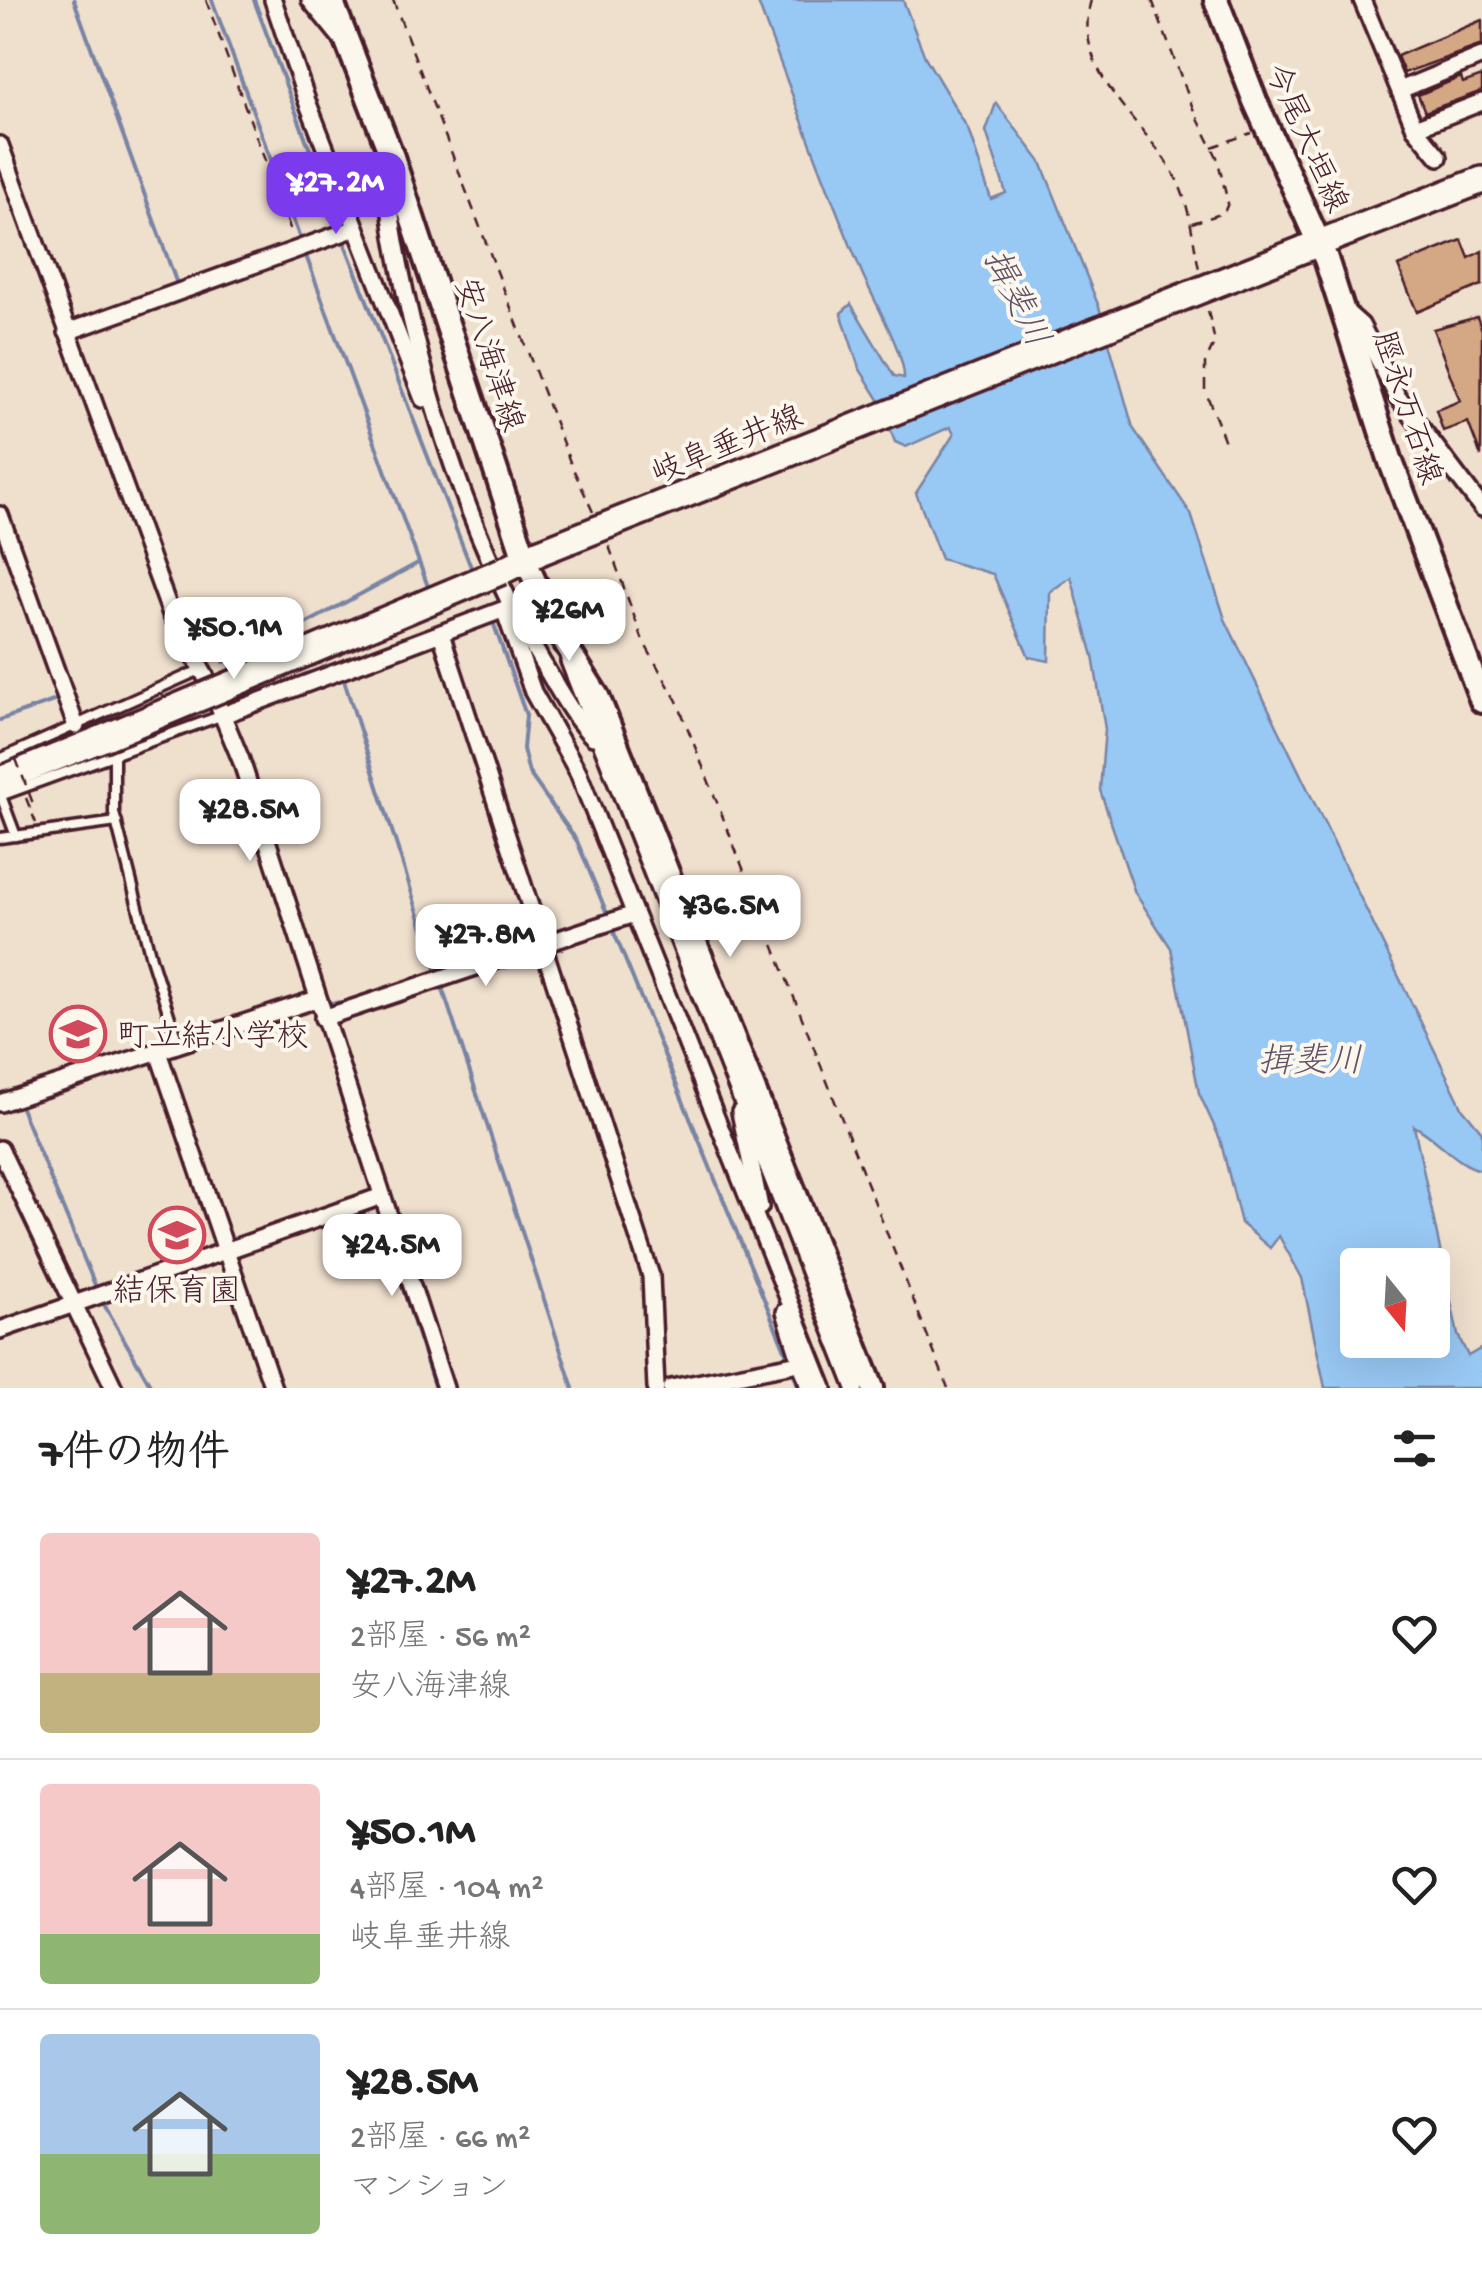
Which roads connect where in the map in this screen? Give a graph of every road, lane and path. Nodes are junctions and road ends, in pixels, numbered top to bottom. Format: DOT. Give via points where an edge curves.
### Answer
graph roads {
  1 [pos="206,0"];
  2 [pos="274,0"];
  3 [pos="310,0"];
  4 [pos="331,0"];
  5 [pos="392,0"];
  6 [pos="1092,0"];
  7 [pos="1152,0"];
  8 [pos="1216,0"];
  9 [pos="1362,0"];
  10 [pos="347,44"];
  11 [pos="1482,56"];
  12 [pos="1400,90"];
  13 [pos="1482,102"];
  14 [pos="1266,127"];
  15 [pos="1414,128"];
  16 [pos="0,145"];
  17 [pos="1212,147"];
  18 [pos="392,157"];
  19 [pos="1439,157"];
  20 [pos="4,166"];
  21 [pos="1482,180"];
  22 [pos="1191,223"];
  23 [pos="356,228"];
  24 [pos="1312,246"];
  25 [pos="298,250"];
  26 [pos="1202,280"];
  27 [pos="1208,307"];
  28 [pos="1344,309"];
  29 [pos="67,332"];
  30 [pos="1227,447"];
  31 [pos="448,454"];
  32 [pos="1482,508"];
  33 [pos="0,515"];
  34 [pos="598,523"];
  35 [pos="606,538"];
  36 [pos="522,561"];
  37 [pos="510,607"];
  38 [pos="441,634"];
  39 [pos="559,634"];
  40 [pos="202,670"];
  41 [pos="1482,701"];
  42 [pos="223,715"];
  43 [pos="76,726"];
  44 [pos="599,744"];
  45 [pos="108,746"];
  46 [pos="0,759"];
  47 [pos="16,759"];
  48 [pos="0,780"];
  49 [pos="0,796"];
  50 [pos="117,822"];
  51 [pos="36,824"];
  52 [pos="16,836"];
  53 [pos="0,838"];
  54 [pos="634,914"];
  55 [pos="544,947"];
  56 [pos="317,999"];
  57 [pos="323,1018"];
  58 [pos="178,1043"];
  59 [pos="158,1052"];
  60 [pos="737,1088"];
  61 [pos="0,1103"];
  62 [pos="0,1149"];
  63 [pos="382,1196"];
  64 [pos="226,1249"];
  65 [pos="774,1262"];
  66 [pos="72,1302"];
  67 [pos="0,1330"];
  68 [pos="799,1363"];
  69 [pos="114,1388"];
  70 [pos="273,1388"];
  71 [pos="445,1388"];
  72 [pos="656,1388"];
  73 [pos="671,1388"];
  74 [pos="809,1388"];
  75 [pos="824,1388"];
  76 [pos="854,1388"];
  77 [pos="874,1388"];
  78 [pos="948,1388"];
  1 -- 25 [label="path"];
  2 -- 23 [label="street"];
  3 -- 10 [label="street"];
  4 -- 10 [label="main road, 安八海津線"];
  5 -- 34 [label="path"];
  6 -- 22 [label="path" via="1099,67 1116,101 1173,172"];
  7 -- 17 [label="path"];
  8 -- 14 [label="main road, 今尾大垣線"];
  9 -- 12 [label="street"];
  10 -- 18 [label="main road, 安八海津線"];
  11 -- 12 [label="street"];
  12 -- 15 [label="street"];
  13 -- 15 [label="street"];
  14 -- 17 [label="path"];
  14 -- 24 [label="main road, 今尾大垣線"];
  15 -- 19 [label="street"];
  16 -- 20 [label="street"];
  17 -- 22 [label="path" via="1228,203 1224,213"];
  18 -- 31 [label="street" via="388,182 398,258"];
  18 -- 36 [label="main road, 安八海津線"];
  20 -- 29 [label="street"];
  21 -- 24 [label="main road, 岐阜垂井線"];
  22 -- 26 [label="path"];
  23 -- 25 [label="street"];
  23 -- 31 [label="street"];
  24 -- 28 [label="main road, 脛永万石線"];
  24 -- 36 [label="main road, 岐阜垂井線, bridge"];
  25 -- 29 [label="street"];
  27 -- 30 [label="path" via="1215,342 1205,363 1205,390"];
  28 -- 32 [label="street" via="1361,325 1396,396"];
  28 -- 41 [label="main road, 脛永万石線" via="1391,462"];
  29 -- 40 [label="street" via="171,614"];
  31 -- 37 [label="street"];
  33 -- 43 [label="street"];
  35 -- 78 [label="path" via="643,642 677,701"];
  36 -- 39 [label="street"];
  36 -- 45 [label="main road, 岐阜垂井線, bridge"];
  37 -- 38 [label="street"];
  37 -- 44 [label="street" via="577,721"];
  37 -- 54 [label="street" via="506,615 533,692 578,772"];
  38 -- 42 [label="street"];
  38 -- 55 [label="street"];
  39 -- 44 [label="street"];
  39 -- 77 [label="street" via="598,696"];
  40 -- 42 [label="street"];
  40 -- 43 [label="lane"];
  42 -- 45 [label="lane"];
  42 -- 56 [label="street"];
  43 -- 46 [label="lane"];
  44 -- 60 [label="street"];
  45 -- 48 [label="main road, 岐阜垂井線"];
  45 -- 49 [label="lane"];
  45 -- 50 [label="lane"];
  47 -- 51 [label="path, bridge"];
  49 -- 52 [label="lane"];
  50 -- 52 [label="lane"];
  50 -- 58 [label="lane"];
  52 -- 53 [label="lane"];
  54 -- 55 [label="street"];
  54 -- 65 [label="street"];
  55 -- 57 [label="street"];
  55 -- 72 [label="street" via="651,1276"];
  56 -- 57 [label="street"];
  56 -- 58 [label="street"];
  57 -- 63 [label="street"];
  58 -- 59 [label="street"];
  59 -- 61 [label="street"];
  59 -- 64 [label="street"];
  60 -- 65 [label="street"];
  60 -- 76 [label="street"];
  62 -- 66 [label="street"];
  63 -- 64 [label="street"];
  63 -- 71 [label="street"];
  64 -- 66 [label="street"];
  64 -- 70 [label="street"];
  65 -- 68 [label="street"];
  65 -- 75 [label="street"];
  66 -- 67 [label="street"];
  66 -- 69 [label="street"];
  68 -- 73 [label="street"];
  68 -- 74 [label="street"];
}
